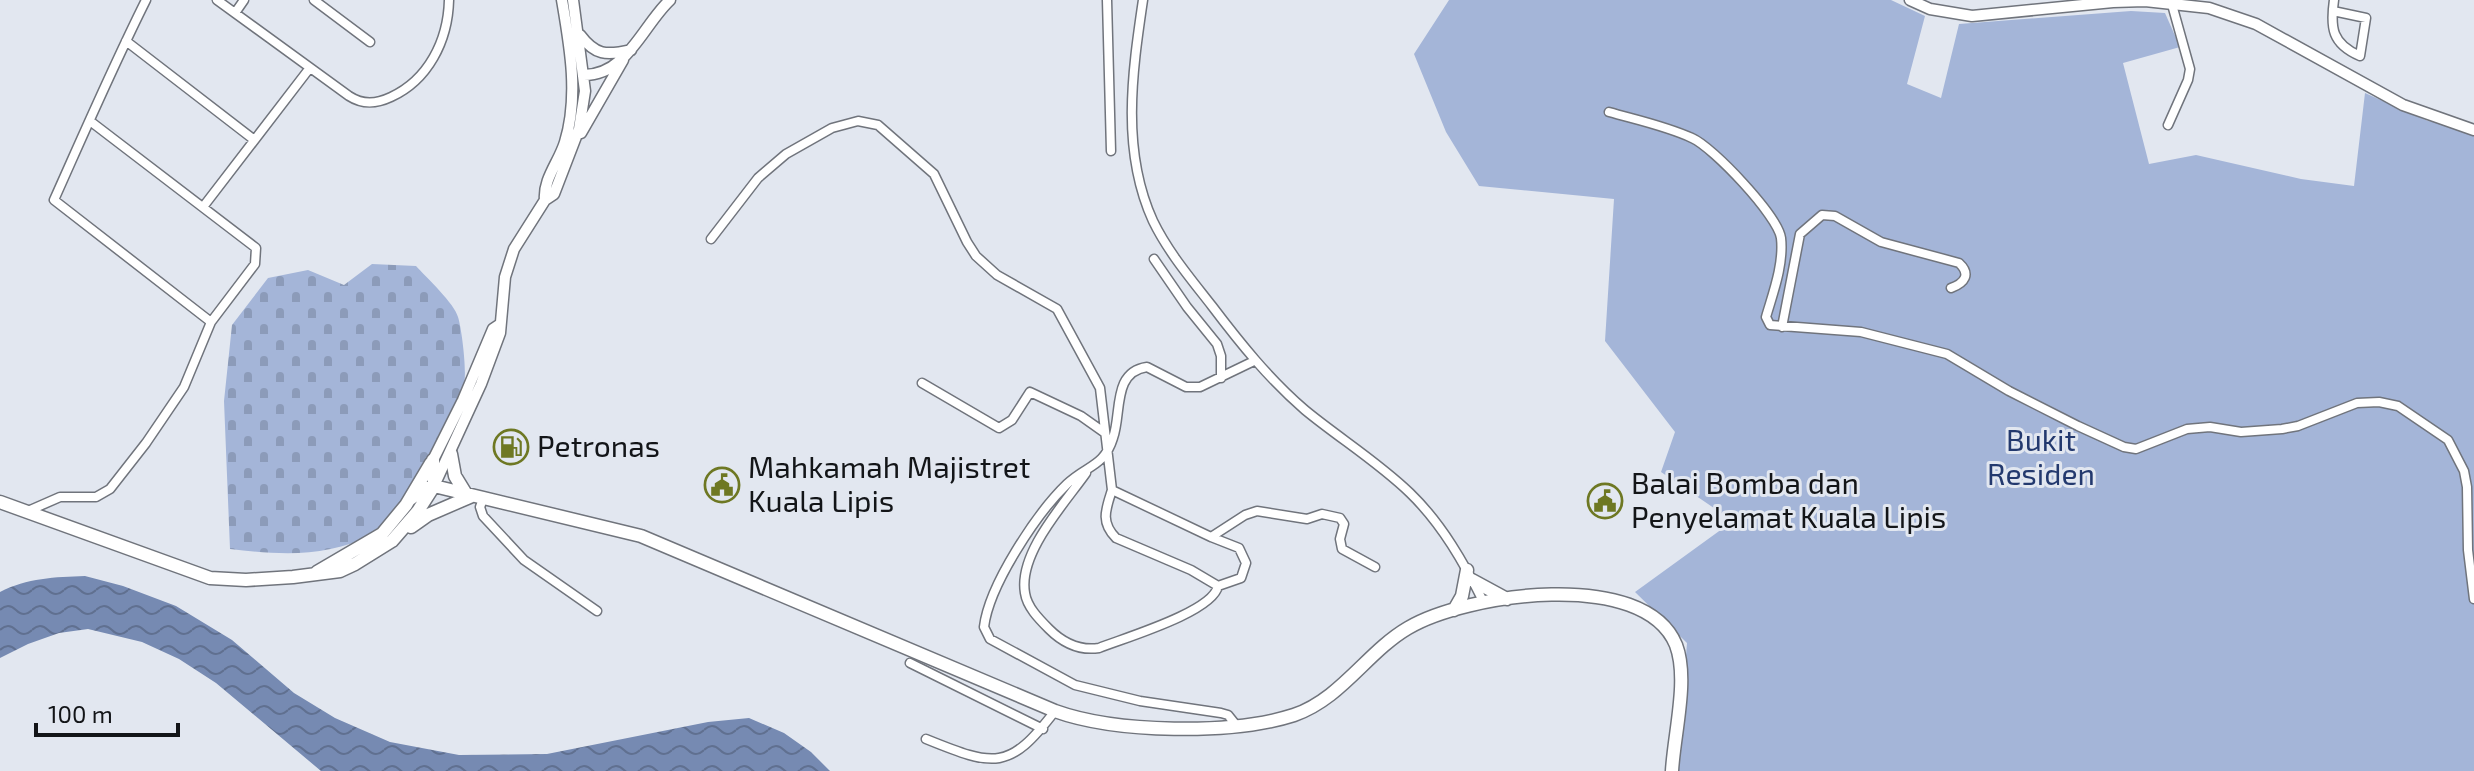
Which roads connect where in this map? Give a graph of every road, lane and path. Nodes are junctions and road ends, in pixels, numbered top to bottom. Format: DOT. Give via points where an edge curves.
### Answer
graph roads {
  1 [pos="146,0"];
  2 [pos="217,0"];
  3 [pos="244,0"];
  4 [pos="314,0"];
  5 [pos="449,0"];
  6 [pos="562,0"];
  7 [pos="573,0"];
  8 [pos="670,0"];
  9 [pos="1107,0"];
  10 [pos="1143,0"];
  11 [pos="1910,0"];
  12 [pos="2334,0"];
  13 [pos="2171,2"];
  14 [pos="2333,11"];
  15 [pos="235,13"];
  16 [pos="578,33"];
  17 [pos="126,41"];
  18 [pos="370,42"];
  19 [pos="571,54"];
  20 [pos="628,54"];
  21 [pos="309,69"];
  22 [pos="584,75"];
  23 [pos="572,92"];
  24 [pos="1609,112"];
  25 [pos="90,121"];
  26 [pos="2168,125"];
  27 [pos="2474,130"];
  28 [pos="253,139"];
  29 [pos="575,143"];
  30 [pos="1111,151"];
  31 [pos="545,200"];
  32 [pos="203,207"];
  33 [pos="711,239"];
  34 [pos="1154,259"];
  35 [pos="1951,288"];
  36 [pos="211,322"];
  37 [pos="499,325"];
  38 [pos="1782,327"];
  39 [pos="1254,361"];
  40 [pos="1221,378"];
  41 [pos="922,383"];
  42 [pos="1105,433"];
  43 [pos="451,454"];
  44 [pos="1108,455"];
  45 [pos="433,460"];
  46 [pos="1088,470"];
  47 [pos="434,486"];
  48 [pos="1112,490"];
  49 [pos="474,496"];
  50 [pos="409,500"];
  51 [pos="0,502"];
  52 [pos="28,511"];
  53 [pos="1211,537"];
  54 [pos="392,541"];
  55 [pos="1375,567"];
  56 [pos="314,574"];
  57 [pos="1470,575"];
  58 [pos="1218,586"];
  59 [pos="1507,599"];
  60 [pos="2474,599"];
  61 [pos="1484,603"];
  62 [pos="1454,610"];
  63 [pos="597,611"];
  64 [pos="910,663"];
  65 [pos="1055,711"];
  66 [pos="1236,725"];
  67 [pos="1043,729"];
  68 [pos="926,739"];
  69 [pos="1672,771"];
  1 -- 17 [label="street"];
  2 -- 15 [label="street"];
  3 -- 15 [label="street"];
  4 -- 18 [label="street"];
  5 -- 21 [label="street" via="447,26 429,65 390,97 374,103 355,100"];
  6 -- 19 [label="street"];
  7 -- 16 [label="street"];
  8 -- 20 [label="street"];
  9 -- 30 [label="street"];
  10 -- 39 [label="street" via="1132,74 1134,151 1143,197 1167,245"];
  11 -- 13 [label="street" via="1972,16 2113,2"];
  12 -- 14 [label="street"];
  13 -- 26 [label="street" via="2190,69"];
  13 -- 27 [label="street" via="2256,24 2403,105"];
  14 -- 14 [label="street" via="2336,36 2361,55 2366,18"];
  15 -- 21 [label="street"];
  16 -- 20 [label="street" via="589,47"];
  16 -- 22 [label="street"];
  17 -- 25 [label="street"];
  17 -- 28 [label="street"];
  19 -- 22 [label="street"];
  19 -- 23 [label="street"];
  20 -- 22 [label="street" via="598,73"];
  20 -- 29 [label="street"];
  21 -- 28 [label="street"];
  22 -- 23 [label="street"];
  22 -- 29 [label="street"];
  23 -- 31 [label="street" via="565,143 544,189"];
  24 -- 38 [label="street" via="1700,141 1770,215 1781,242 1766,321"];
  25 -- 32 [label="street"];
  25 -- 36 [label="street" via="54,200"];
  28 -- 32 [label="street"];
  29 -- 31 [label="street" via="554,194"];
  31 -- 37 [label="street" via="514,249"];
  32 -- 36 [label="street" via="254,245 257,253 255,264"];
  33 -- 42 [label="street" via="758,178 786,154 832,128 858,121 878,125 934,174 976,256 997,275 1057,309 1100,388"];
  34 -- 40 [label="street" via="1217,344"];
  35 -- 38 [label="street" via="1965,280 1959,263 1881,242 1835,216 1822,215 1800,234"];
  36 -- 52 [label="street" via="184,387 110,489 96,497 60,497"];
  37 -- 43 [label="street"];
  37 -- 45 [label="street"];
  38 -- 60 [label="street" via="1861,332 1947,354 2078,426 2136,449 2187,429 2282,429 2357,403 2398,406 2448,440 2464,471"];
  39 -- 40 [label="street"];
  39 -- 57 [label="street" via="1303,408 1410,493 1446,535"];
  40 -- 44 [label="street" via="1186,387 1147,367 1135,370 1122,385"];
  41 -- 42 [label="street" via="999,428 1012,420 1030,392"];
  42 -- 44 [label="street"];
  43 -- 47 [label="street"];
  43 -- 49 [label="main road" via="455,476"];
  44 -- 46 [label="street"];
  44 -- 48 [label="street"];
  45 -- 47 [label="main road"];
  45 -- 50 [label="main road"];
  46 -- 58 [label="street" via="1027,565 1025,595 1054,634 1076,648 1099,648 1197,609 1213,598"];
  46 -- 66 [label="street" via="1045,509 999,580 985,617 987,634 1075,685 1221,713"];
  47 -- 49 [label="main road"];
  47 -- 50 [label="main road"];
  47 -- 54 [label="main road"];
  48 -- 53 [label="street"];
  48 -- 58 [label="street" via="1104,520 1116,538"];
  49 -- 54 [label="main road" via="428,515"];
  49 -- 63 [label="street" via="483,516 524,560"];
  49 -- 65 [label="main road" via="641,536"];
  50 -- 56 [label="main road" via="382,534"];
  51 -- 52 [label="main road"];
  52 -- 56 [label="main road" via="210,578"];
  53 -- 55 [label="street" via="1257,511 1311,519 1322,514 1342,521 1340,544 1346,553"];
  53 -- 58 [label="street" via="1239,548 1246,563 1241,578"];
  54 -- 56 [label="main road" via="340,571"];
  57 -- 59 [label="main road"];
  57 -- 61 [label="street"];
  57 -- 62 [label="main road"];
  59 -- 61 [label="main road"];
  59 -- 69 [label="main road" via="1598,595 1637,608 1665,627 1681,665"];
  61 -- 62 [label="main road"];
  62 -- 66 [label="main road" via="1400,633 1313,707"];
  64 -- 67 [label="street"];
  65 -- 66 [label="main road" via="1120,727"];
  65 -- 67 [label="street"];
  67 -- 68 [label="street" via="1018,754 991,763"];
}
